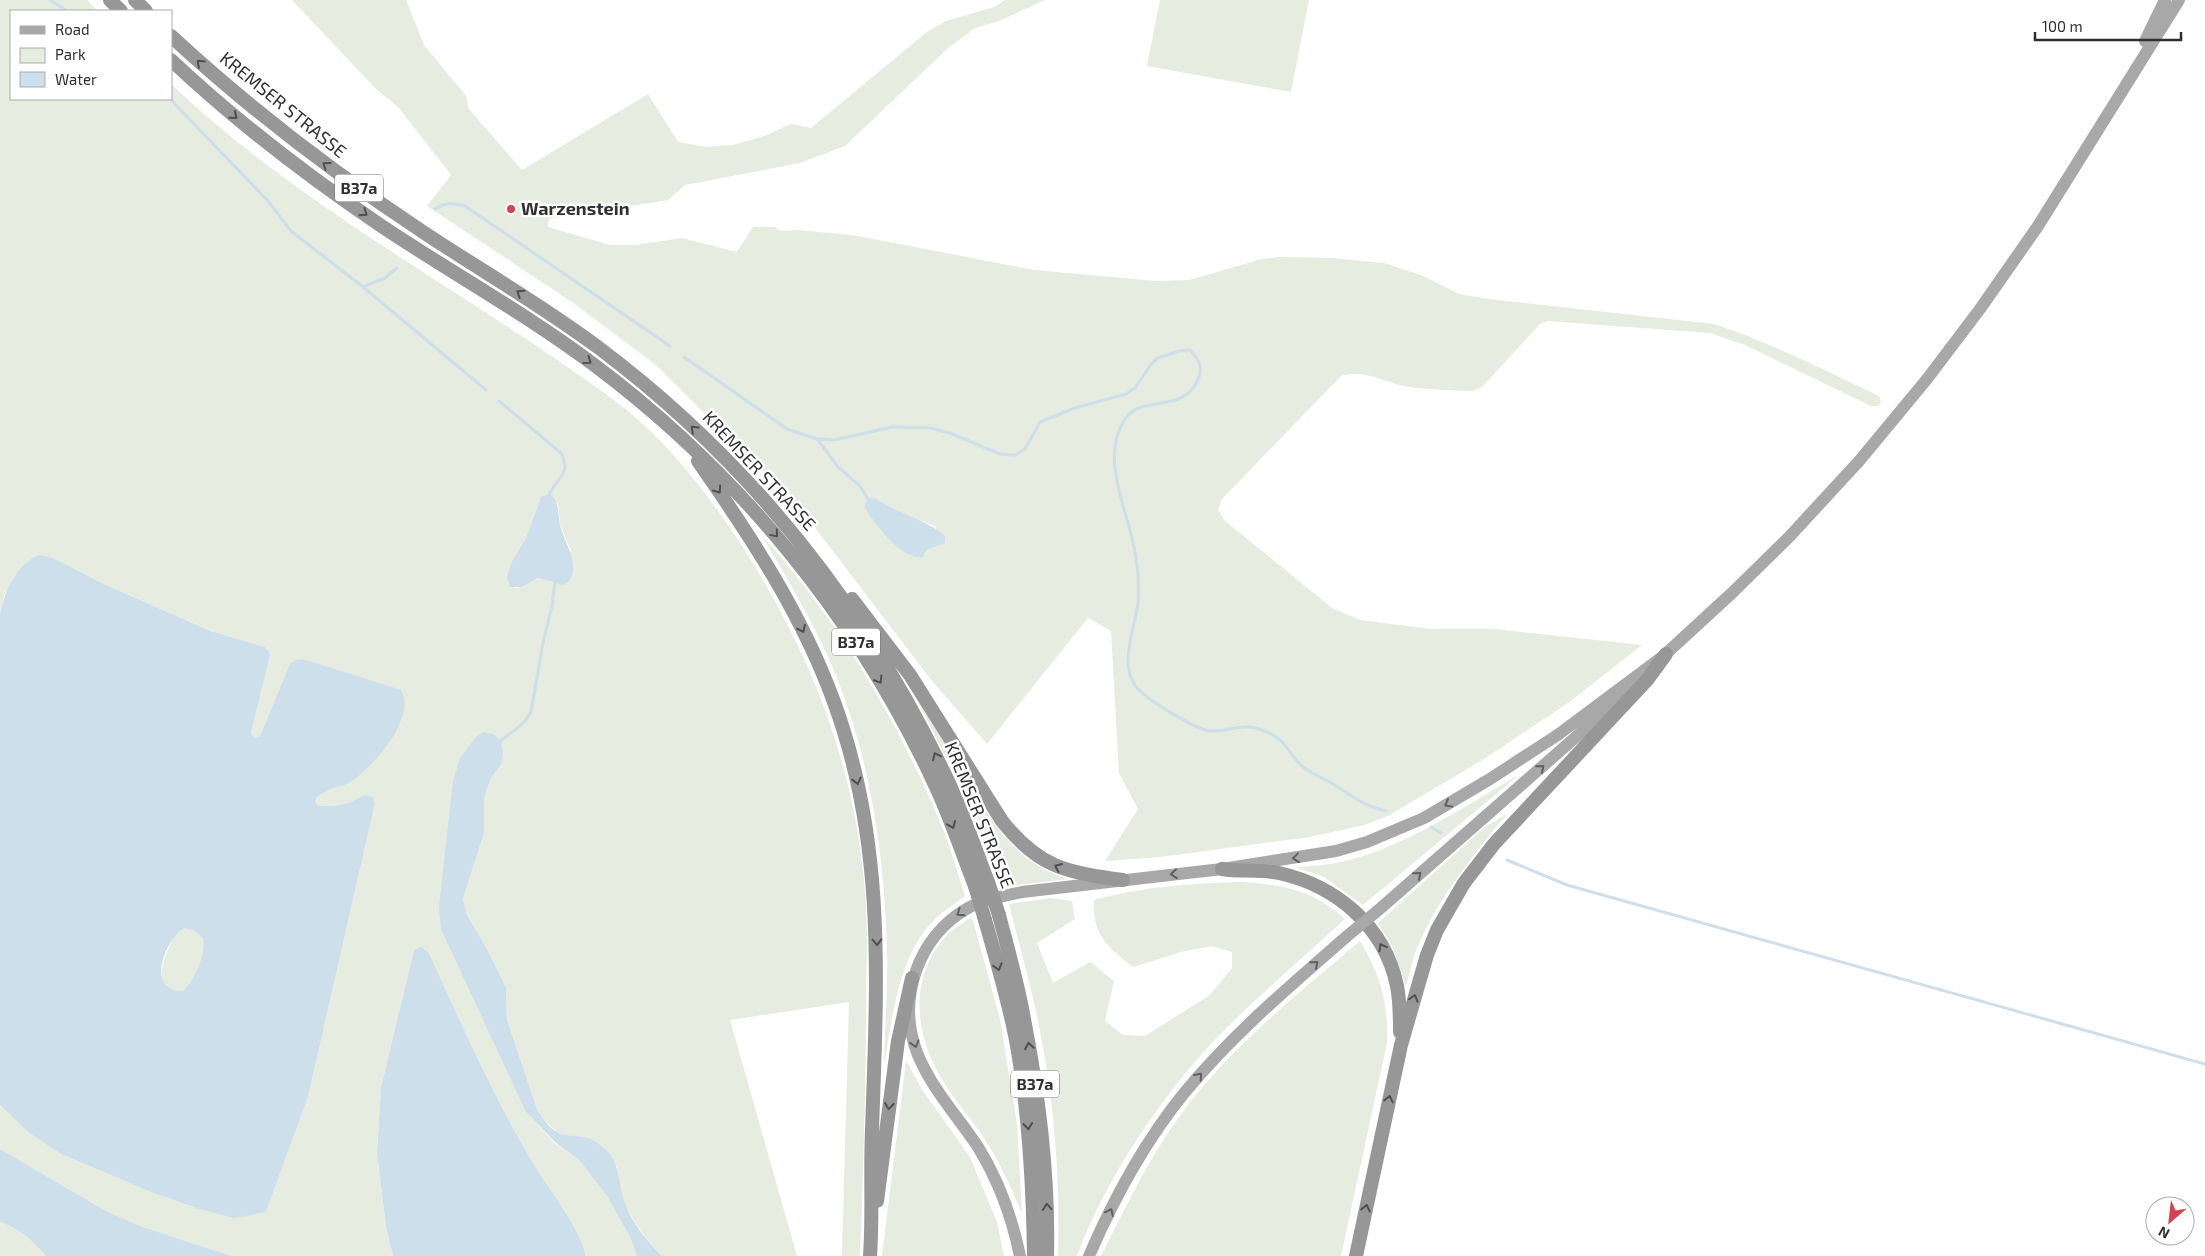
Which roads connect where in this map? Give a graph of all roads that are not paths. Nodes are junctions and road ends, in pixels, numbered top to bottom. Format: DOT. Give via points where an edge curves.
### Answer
graph roads {
  1 [pos="110,0"];
  2 [pos="135,0"];
  3 [pos="2164,0"];
  4 [pos="2179,0"];
  5 [pos="120,10"];
  6 [pos="145,10"];
  7 [pos="172,37"];
  8 [pos="172,61"];
  9 [pos="2122,89"];
  10 [pos="680,436"];
  11 [pos="789,527"];
  12 [pos="1666,654"];
  13 [pos="1222,869"];
  14 [pos="1123,880"];
  15 [pos="981,884"];
  16 [pos="912,978"];
  17 [pos="1401,1045"];
  18 [pos="871,1254"];
  19 [pos="1020,1256"];
  20 [pos="1034,1256"];
  21 [pos="1047,1256"];
  22 [pos="1089,1256"];
  23 [pos="1356,1256"];
  1 -- 5 [label="highway"];
  2 -- 6 [label="highway"];
  3 -- 9 [label="main road"];
  4 -- 9 [label="main road"];
  11 -- 7 [label="highway, KREMSER STRASSE / B37a, one-way" via="724,457 642,382 560,320 328,166 240,98"];
  8 -- 10 [label="highway, KREMSER STRASSE / B37a, one-way" via="233,115 328,188 548,333 632,394"];
  9 -- 12 [label="main road" via="2068,180 2013,263 1908,402 1790,536"];
  10 -- 15 [label="highway, KREMSER STRASSE / B37a, one-way" via="763,520 857,644 932,779"];
  10 -- 18 [label="highway, one-way" via="750,536 801,626 834,703 859,789 872,873 877,949"];
  14 -- 11 [label="highway, one-way" via="1059,868 1028,849 1015,836 879,632 804,540"];
  15 -- 11 [label="highway, KREMSER STRASSE / B37a, one-way" via="950,784 906,698 858,622"];
  12 -- 13 [label="main road, one-way" via="1521,760 1424,818 1336,851"];
  17 -- 12 [label="highway, one-way" via="1427,955 1437,930 1464,883 1514,822 1647,680"];
  22 -- 12 [label="main road, one-way, bridge" via="1138,1159 1184,1094 1237,1035 1594,722"];
  13 -- 14 [label="main road, one-way"];
  17 -- 13 [label="highway, one-way" via="1400,1005 1392,968 1377,938 1352,908 1329,892 1297,878 1259,870"];
  14 -- 16 [label="main road, one-way" via="1022,892 970,907 932,939"];
  15 -- 20 [label="highway, KREMSER STRASSE / B37a, one-way, bridge" via="985,920 1004,986 1022,1081 1032,1174"];
  21 -- 15 [label="highway, KREMSER STRASSE / B37a, one-way, bridge" via="1048,1219 1041,1124 1024,1018 999,916"];
  16 -- 18 [label="highway, one-way" via="898,1041"];
  16 -- 19 [label="main road, one-way" via="911,1034 918,1055 928,1076 992,1173 1005,1202"];
  23 -- 17 [label="highway, one-way"];
}
